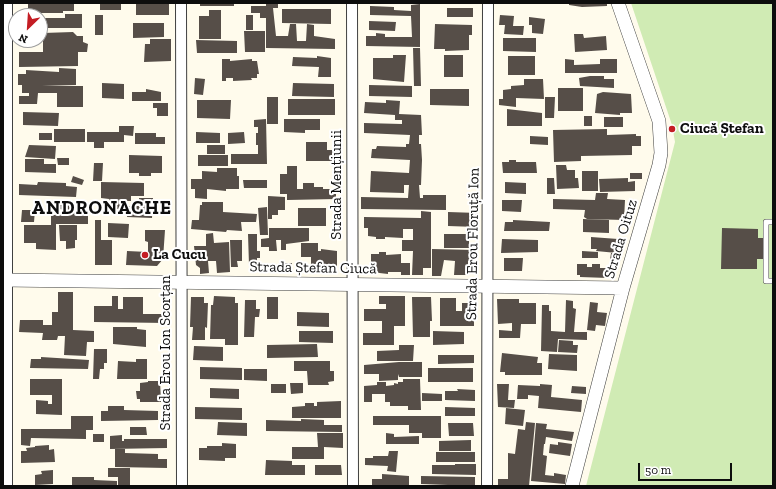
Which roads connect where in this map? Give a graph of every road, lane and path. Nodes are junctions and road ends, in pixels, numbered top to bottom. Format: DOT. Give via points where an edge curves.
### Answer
graph roads {
  1 [pos="7,3"];
  2 [pos="181,3"];
  3 [pos="352,3"];
  4 [pos="488,3"];
  5 [pos="618,3"];
  6 [pos="773,222"];
  7 [pos="5,280"];
  8 [pos="773,281"];
  9 [pos="181,282"];
  10 [pos="353,285"];
  11 [pos="486,287"];
  12 [pos="623,288"];
  13 [pos="7,486"];
  14 [pos="182,486"];
  15 [pos="353,486"];
  16 [pos="487,486"];
  17 [pos="572,486"];
  1 -- 7 [label="street"];
  2 -- 9 [label="street, Strada Erou Ion Scorțan"];
  3 -- 10 [label="street, Strada Mențiunii"];
  4 -- 11 [label="street, Strada Erou Floruță Ion"];
  5 -- 12 [label="street, Strada Oituz" via="659,121 662,144 659,165"];
  6 -- 8 [label="lane" via="766,222 766,281"];
  7 -- 9 [label="street, Strada Ștefan Ciucă"];
  7 -- 13 [label="street"];
  9 -- 10 [label="street, Strada Ștefan Ciucă"];
  9 -- 14 [label="street, Strada Erou Ion Scorțan"];
  10 -- 11 [label="street, Strada Ștefan Ciucă"];
  10 -- 15 [label="street, Strada Mențiunii"];
  11 -- 12 [label="street, Strada Ștefan Ciucă"];
  11 -- 16 [label="street, Strada Erou Floruță Ion"];
  12 -- 17 [label="street, Strada Oituz"];
}
